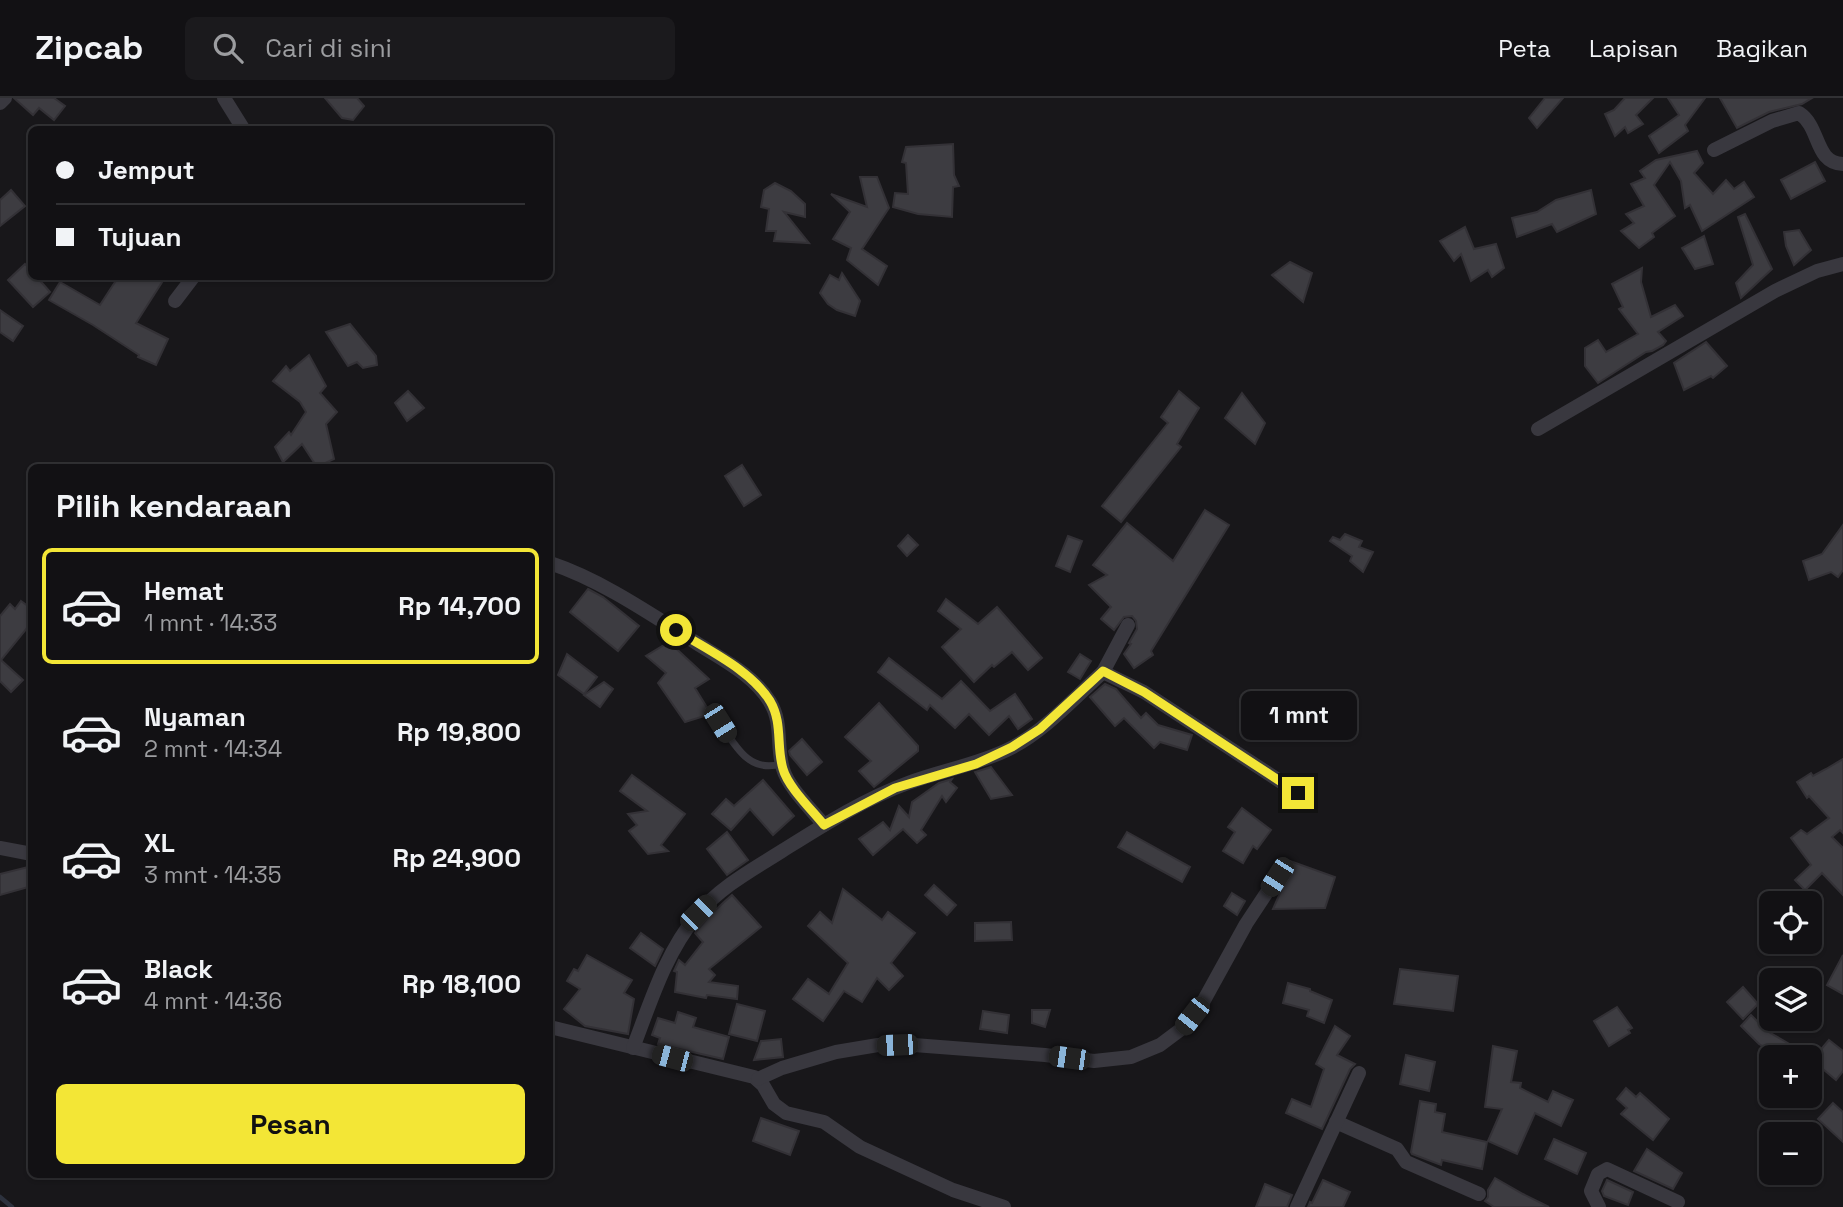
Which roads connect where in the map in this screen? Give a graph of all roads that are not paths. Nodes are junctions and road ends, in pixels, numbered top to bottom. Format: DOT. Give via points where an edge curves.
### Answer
graph roads {
  1 [pos="5,98"];
  2 [pos="224,98"];
  3 [pos="0,103"];
  4 [pos="242,126"];
  5 [pos="1714,150"];
  6 [pos="1843,164"];
  7 [pos="1843,264"];
  8 [pos="191,280"];
  9 [pos="175,301"];
  10 [pos="1538,429"];
  11 [pos="553,564"];
  12 [pos="1128,625"];
  13 [pos="1103,671"];
  14 [pos="720,723"];
  15 [pos="781,764"];
  16 [pos="1298,793"];
  17 [pos="824,825"];
  18 [pos="0,848"];
  19 [pos="28,853"];
  20 [pos="1277,877"];
  21 [pos="553,1028"];
  22 [pos="633,1048"];
  23 [pos="1359,1073"];
  24 [pos="758,1079"];
  25 [pos="1336,1122"];
  26 [pos="1479,1194"];
  27 [pos="1678,1202"];
  28 [pos="1004,1207"];
  29 [pos="1297,1207"];
  30 [pos="1599,1207"];
  1 -- 3 [label="street"];
  2 -- 4 [label="street"];
  5 -- 6 [label="street" via="1799,113 1810,123 1826,158"];
  7 -- 10 [label="street" via="1775,291"];
  8 -- 9 [label="street"];
  11 -- 15 [label="street" via="653,615 744,673 777,715"];
  12 -- 13 [label="street"];
  13 -- 16 [label="street" via="1144,692"];
  13 -- 17 [label="street" via="1040,729 1012,747 976,764 895,788"];
  14 -- 15 [label="lane" via="753,762 763,767"];
  15 -- 17 [label="street" via="785,776"];
  17 -- 22 [label="street" via="737,879 698,913 668,957"];
  18 -- 19 [label="street"];
  20 -- 24 [label="street" via="1203,1002 1180,1030 1131,1057 1094,1061 878,1045 835,1052"];
  21 -- 22 [label="street"];
  22 -- 24 [label="street"];
  23 -- 25 [label="street"];
  24 -- 28 [label="street" via="774,1104 786,1113 824,1122 860,1147 953,1190"];
  25 -- 26 [label="street" via="1393,1147 1406,1162"];
  25 -- 29 [label="street"];
  27 -- 30 [label="street" via="1607,1169 1598,1174 1591,1191"];
}
